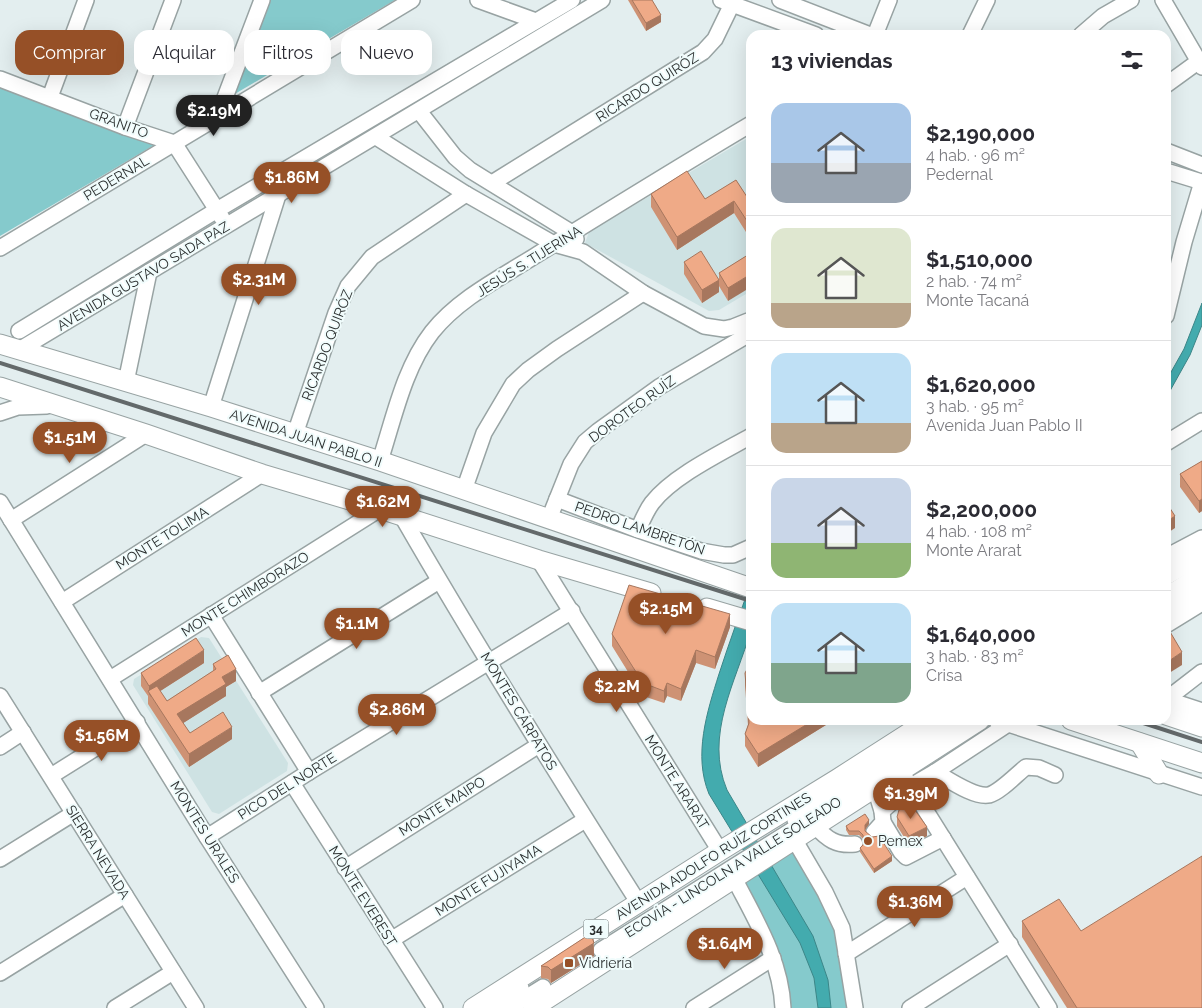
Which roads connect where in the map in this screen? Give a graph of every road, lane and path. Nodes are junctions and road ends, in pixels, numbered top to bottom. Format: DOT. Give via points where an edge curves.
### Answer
graph roads {
  1 [pos="86,0"];
  2 [pos="173,0"];
  3 [pos="262,0"];
  4 [pos="412,0"];
  5 [pos="478,0"];
  6 [pos="572,0"];
  7 [pos="602,0"];
  8 [pos="781,0"];
  9 [pos="889,0"];
  10 [pos="987,0"];
  11 [pos="1131,0"];
  12 [pos="1163,0"];
  13 [pos="727,2"];
  14 [pos="536,21"];
  15 [pos="801,30"];
  16 [pos="857,30"];
  17 [pos="877,30"];
  18 [pos="972,30"];
  19 [pos="1087,30"];
  20 [pos="1200,64"];
  21 [pos="0,80"];
  22 [pos="1171,82"];
  23 [pos="50,97"];
  24 [pos="419,111"];
  25 [pos="218,116"];
  26 [pos="126,127"];
  27 [pos="746,127"];
  28 [pos="376,137"];
  29 [pos="174,143"];
  30 [pos="1171,153"];
  31 [pos="1202,165"];
  32 [pos="1171,173"];
  33 [pos="1202,182"];
  34 [pos="492,183"];
  35 [pos="466,194"];
  36 [pos="278,196"];
  37 [pos="217,210"];
  38 [pos="226,226"];
  39 [pos="572,233"];
  40 [pos="554,244"];
  41 [pos="0,248"];
  42 [pos="583,252"];
  43 [pos="149,272"];
  44 [pos="643,293"];
  45 [pos="1171,295"];
  46 [pos="746,323"];
  47 [pos="746,325"];
  48 [pos="19,331"];
  49 [pos="0,344"];
  50 [pos="18,350"];
  51 [pos="126,382"];
  52 [pos="0,387"];
  53 [pos="61,406"];
  54 [pos="212,407"];
  55 [pos="0,413"];
  56 [pos="1202,421"];
  57 [pos="146,434"];
  58 [pos="295,434"];
  59 [pos="746,439"];
  60 [pos="1171,440"];
  61 [pos="380,461"];
  62 [pos="262,474"];
  63 [pos="464,490"];
  64 [pos="557,500"];
  65 [pos="0,502"];
  66 [pos="380,509"];
  67 [pos="403,518"];
  68 [pos="549,519"];
  69 [pos="11,520"];
  70 [pos="638,530"];
  71 [pos="1202,538"];
  72 [pos="746,549"];
  73 [pos="1171,554"];
  74 [pos="1202,554"];
  75 [pos="540,560"];
  76 [pos="1202,564"];
  77 [pos="1171,572"];
  78 [pos="1202,572"];
  79 [pos="440,581"];
  80 [pos="1171,583"];
  81 [pos="746,586"];
  82 [pos="1202,587"];
  83 [pos="1171,592"];
  84 [pos="664,596"];
  85 [pos="62,602"];
  86 [pos="1202,603"];
  87 [pos="691,604"];
  88 [pos="1171,605"];
  89 [pos="572,611"];
  90 [pos="211,615"];
  91 [pos="746,619"];
  92 [pos="1171,622"];
  93 [pos="490,662"];
  94 [pos="1202,672"];
  95 [pos="110,679"];
  96 [pos="259,694"];
  97 [pos="0,696"];
  98 [pos="1171,700"];
  99 [pos="1171,705"];
  100 [pos="1171,707"];
  101 [pos="1202,711"];
  102 [pos="137,722"];
  103 [pos="899,725"];
  104 [pos="921,725"];
  105 [pos="944,725"];
  106 [pos="959,725"];
  107 [pos="974,725"];
  108 [pos="998,725"];
  109 [pos="1011,725"];
  110 [pos="1086,725"];
  111 [pos="1202,727"];
  112 [pos="23,732"];
  113 [pos="1140,743"];
  114 [pos="539,745"];
  115 [pos="0,746"];
  116 [pos="1202,763"];
  117 [pos="309,772"];
  118 [pos="935,772"];
  119 [pos="1159,774"];
  120 [pos="1055,775"];
  121 [pos="51,776"];
  122 [pos="906,778"];
  123 [pos="837,779"];
  124 [pos="292,783"];
  125 [pos="876,788"];
  126 [pos="1202,788"];
  127 [pos="74,813"];
  128 [pos="586,820"];
  129 [pos="880,821"];
  130 [pos="814,826"];
  131 [pos="207,837"];
  132 [pos="943,838"];
  133 [pos="794,839"];
  134 [pos="855,844"];
  135 [pos="720,851"];
  136 [pos="0,859"];
  137 [pos="345,868"];
  138 [pos="968,877"];
  139 [pos="734,878"];
  140 [pos="125,894"];
  141 [pos="638,902"];
  142 [pos="391,940"];
  143 [pos="1010,944"];
  144 [pos="846,954"];
  145 [pos="773,958"];
  146 [pos="173,972"];
  147 [pos="0,974"];
  148 [pos="115,1008"];
  149 [pos="196,1008"];
  150 [pos="316,1008"];
  151 [pos="435,1008"];
  152 [pos="472,1008"];
  153 [pos="491,1008"];
  154 [pos="510,1008"];
  155 [pos="533,1008"];
  156 [pos="694,1008"];
  157 [pos="783,1008"];
  158 [pos="856,1008"];
  159 [pos="910,1008"];
  160 [pos="1049,1008"];
  1 -- 23 [label="street"];
  2 -- 26 [label="street"];
  3 -- 25 [label="street"];
  4 -- 25 [label="street, PEDERNAL"];
  5 -- 14 [label="street"];
  6 -- 14 [label="street, AVENIDA GUSTAVO SADA PAZ"];
  7 -- 24 [label="street, AVENIDA GUSTAVO SADA PAZ"];
  8 -- 16 [label="street"];
  9 -- 17 [label="street"];
  10 -- 18 [label="street"];
  11 -- 19 [label="street"];
  12 -- 20 [label="street"];
  13 -- 15 [label="street"];
  13 -- 34 [label="street, RICARDO QUIRÓZ" via="715,39 703,52"];
  14 -- 37 [label="street, AVENIDA GUSTAVO SADA PAZ"];
  20 -- 22 [label="street"];
  21 -- 23 [label="street, GRANITO"];
  23 -- 26 [label="street, GRANITO"];
  24 -- 28 [label="street, AVENIDA GUSTAVO SADA PAZ"];
  24 -- 34 [label="street" via="455,157"];
  25 -- 29 [label="street, PEDERNAL"];
  26 -- 29 [label="street, GRANITO"];
  27 -- 39 [label="street, JESÚS S. TIJERINA"];
  28 -- 35 [label="street"];
  28 -- 36 [label="street, AVENIDA GUSTAVO SADA PAZ"];
  29 -- 37 [label="street"];
  29 -- 41 [label="street, PEDERNAL"];
  30 -- 31 [label="street"];
  32 -- 33 [label="street"];
  33 -- 45 [label="street"];
  34 -- 39 [label="street"];
  35 -- 40 [label="street"];
  35 -- 58 [label="street, RICARDO QUIRÓZ" via="372,257 348,286 336,312"];
  36 -- 38 [label="street, AVENIDA GUSTAVO SADA PAZ"];
  36 -- 54 [label="street"];
  37 -- 38 [label="street"];
  37 -- 48 [label="street, AVENIDA GUSTAVO SADA PAZ"];
  38 -- 43 [label="street, AVENIDA GUSTAVO SADA PAZ"];
  39 -- 40 [label="street, JESÚS S. TIJERINA"];
  39 -- 42 [label="street"];
  40 -- 42 [label="street"];
  40 -- 61 [label="street, JESÚS S. TIJERINA" via="453,310 432,332 410,368"];
  42 -- 44 [label="street"];
  43 -- 50 [label="street, AVENIDA GUSTAVO SADA PAZ"];
  43 -- 51 [label="street"];
  44 -- 46 [label="street" via="704,326 724,329"];
  44 -- 63 [label="street" via="557,348 514,384 484,433"];
  47 -- 64 [label="street, DOROTEO RUÍZ" via="598,431 578,452"];
  49 -- 50 [label="main road, AVENIDA JUAN PABLO II"];
  50 -- 51 [label="main road, AVENIDA JUAN PABLO II"];
  51 -- 54 [label="main road, AVENIDA JUAN PABLO II"];
  52 -- 53 [label="main road"];
  53 -- 55 [label="street" via="18,407"];
  53 -- 57 [label="main road"];
  54 -- 58 [label="main road, AVENIDA JUAN PABLO II"];
  56 -- 60 [label="street"];
  57 -- 62 [label="main road"];
  57 -- 69 [label="street"];
  58 -- 61 [label="main road, AVENIDA JUAN PABLO II"];
  59 -- 70 [label="street" via="671,485 651,504"];
  61 -- 63 [label="main road, AVENIDA JUAN PABLO II"];
  62 -- 66 [label="main road"];
  62 -- 85 [label="street, MONTE TOLIMA"];
  63 -- 68 [label="main road, AVENIDA JUAN PABLO II"];
  64 -- 68 [label="street, DOROTEO RUÍZ"];
  64 -- 70 [label="street, PEDRO LAMBRETÓN"];
  65 -- 69 [label="street, MONTES URALES"];
  66 -- 67 [label="main road"];
  66 -- 90 [label="street, MONTE CHIMBORAZO"];
  67 -- 75 [label="main road"];
  67 -- 79 [label="street, MONTES CÁRPATOS"];
  68 -- 81 [label="main road, AVENIDA JUAN PABLO II"];
  69 -- 85 [label="street, MONTES URALES"];
  70 -- 72 [label="street, PEDRO LAMBRETÓN" via="724,555"];
  71 -- 73 [label="street"];
  74 -- 77 [label="main road"];
  75 -- 84 [label="main road"];
  75 -- 89 [label="street, MONTE ARARAT"];
  76 -- 80 [label="street"];
  78 -- 83 [label="street"];
  79 -- 93 [label="street, MONTES CÁRPATOS"];
  79 -- 96 [label="street"];
  82 -- 88 [label="main road"];
  85 -- 95 [label="street, MONTES URALES"];
  86 -- 92 [label="street"];
  87 -- 91 [label="main road"];
  89 -- 93 [label="street, PICO DEL NORTE"];
  89 -- 135 [label="street, MONTE ARARAT"];
  90 -- 95 [label="street, MONTE CHIMBORAZO"];
  90 -- 96 [label="street"];
  93 -- 114 [label="street, MONTES CÁRPATOS"];
  93 -- 117 [label="street, PICO DEL NORTE"];
  94 -- 98 [label="street"];
  95 -- 102 [label="street, MONTES URALES"];
  96 -- 117 [label="street"];
  97 -- 112 [label="street, SIERRA NEVADA"];
  99 -- 101 [label="street"];
  100 -- 111 [label="main road"];
  102 -- 121 [label="street"];
  102 -- 131 [label="street, MONTES URALES"];
  103 -- 123 [label="main road"];
  104 -- 123 [label="main road, AVENIDA ADOLFO RUÍZ CORTINES / 34"];
  105 -- 106 [label="street, ECOVÍA - LINCOLN A VALLE SOLEADO" via="598,945"];
  107 -- 122 [label="main road, AVENIDA ADOLFO RUÍZ CORTINES / 34"];
  108 -- 118 [label="street"];
  109 -- 119 [label="street"];
  110 -- 113 [label="main road"];
  112 -- 115 [label="street"];
  112 -- 121 [label="street, SIERRA NEVADA"];
  113 -- 116 [label="main road"];
  113 -- 119 [label="main road"];
  114 -- 128 [label="street, MONTES CÁRPATOS"];
  114 -- 137 [label="street, MONTE MAIPO"];
  117 -- 124 [label="street, PICO DEL NORTE"];
  118 -- 120 [label="street" via="976,794 988,795 1026,766"];
  118 -- 122 [label="street"];
  119 -- 126 [label="street"];
  121 -- 127 [label="street, SIERRA NEVADA"];
  122 -- 125 [label="main road, AVENIDA ADOLFO RUÍZ CORTINES / 34"];
  122 -- 129 [label="street"];
  122 -- 132 [label="street"];
  123 -- 135 [label="main road, AVENIDA ADOLFO RUÍZ CORTINES / 34"];
  124 -- 131 [label="street, PICO DEL NORTE"];
  124 -- 137 [label="street, MONTE EVEREST"];
  125 -- 129 [label="street"];
  125 -- 130 [label="main road, AVENIDA ADOLFO RUÍZ CORTINES / 34"];
  127 -- 136 [label="street"];
  127 -- 140 [label="street, SIERRA NEVADA"];
  128 -- 141 [label="street, MONTES CÁRPATOS"];
  128 -- 142 [label="street, MONTE FUJIYAMA"];
  129 -- 132 [label="street" via="906,857"];
  130 -- 133 [label="main road, AVENIDA ADOLFO RUÍZ CORTINES / 34"];
  130 -- 134 [label="street" via="832,842"];
  131 -- 150 [label="street, MONTES URALES"];
  132 -- 138 [label="street"];
  133 -- 139 [label="main road, AVENIDA ADOLFO RUÍZ CORTINES / 34"];
  133 -- 144 [label="street" via="836,912"];
  135 -- 141 [label="main road, AVENIDA ADOLFO RUÍZ CORTINES / 34"];
  137 -- 142 [label="street, MONTE EVEREST"];
  138 -- 143 [label="street"];
  138 -- 144 [label="street"];
  139 -- 145 [label="street"];
  139 -- 155 [label="main road, AVENIDA ADOLFO RUÍZ CORTINES / 34"];
  140 -- 146 [label="street, SIERRA NEVADA"];
  140 -- 147 [label="street"];
  141 -- 152 [label="main road, AVENIDA ADOLFO RUÍZ CORTINES / 34"];
  142 -- 151 [label="street, MONTE EVEREST"];
  143 -- 159 [label="street"];
  143 -- 160 [label="street"];
  144 -- 158 [label="street"];
  145 -- 156 [label="street"];
  145 -- 157 [label="street" via="780,980"];
  146 -- 148 [label="street"];
  146 -- 149 [label="street, SIERRA NEVADA"];
  153 -- 154 [label="street" via="540,982"];
}
